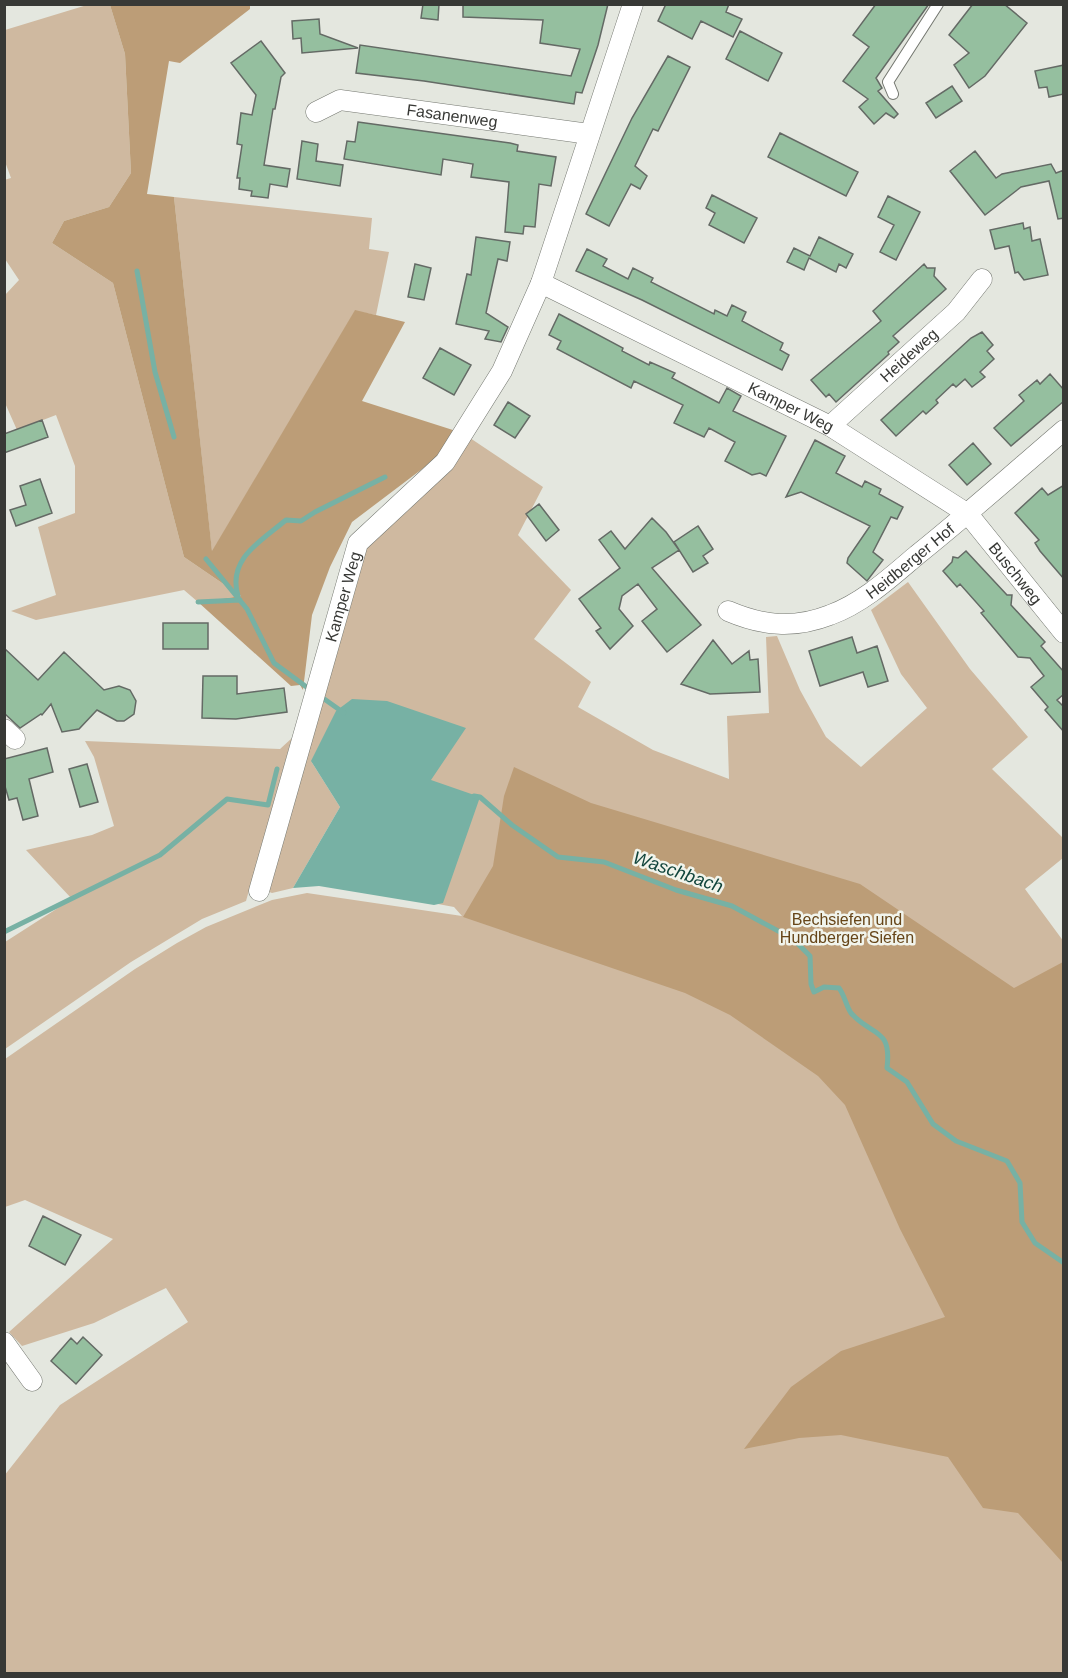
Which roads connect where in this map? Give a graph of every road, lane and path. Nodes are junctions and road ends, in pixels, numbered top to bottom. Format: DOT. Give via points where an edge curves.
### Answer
graph roads {
  1 [pos="633,4"];
  2 [pos="938,4"];
  3 [pos="892,94"];
  4 [pos="316,112"];
  5 [pos="589,134"];
  6 [pos="982,279"];
  7 [pos="541,283"];
  8 [pos="830,426"];
  9 [pos="1064,430"];
  10 [pos="968,514"];
  11 [pos="728,611"];
  12 [pos="1064,633"];
  13 [pos="259,891"];
  14 [pos="4,1342"];
  15 [pos="32,1381"];
  1 -- 5 [label="street, Kamper Weg"];
  2 -- 3 [label="lane" via="888,82"];
  4 -- 5 [label="street, Fasanenweg" via="340,100"];
  5 -- 7 [label="street, Kamper Weg"];
  6 -- 8 [label="street, Heideweg" via="956,312"];
  7 -- 8 [label="street, Kamper Weg"];
  7 -- 13 [label="street, Kamper Weg" via="502,371 446,462 358,543"];
  8 -- 10 [label="street, Kamper Weg"];
  9 -- 10 [label="street, Heidberger Hof"];
  10 -- 11 [label="street, Heidberger Hof" via="869,592 831,615 794,624 755,622"];
  10 -- 12 [label="street, Buschweg"];
  14 -- 15 [label="street"];
}
